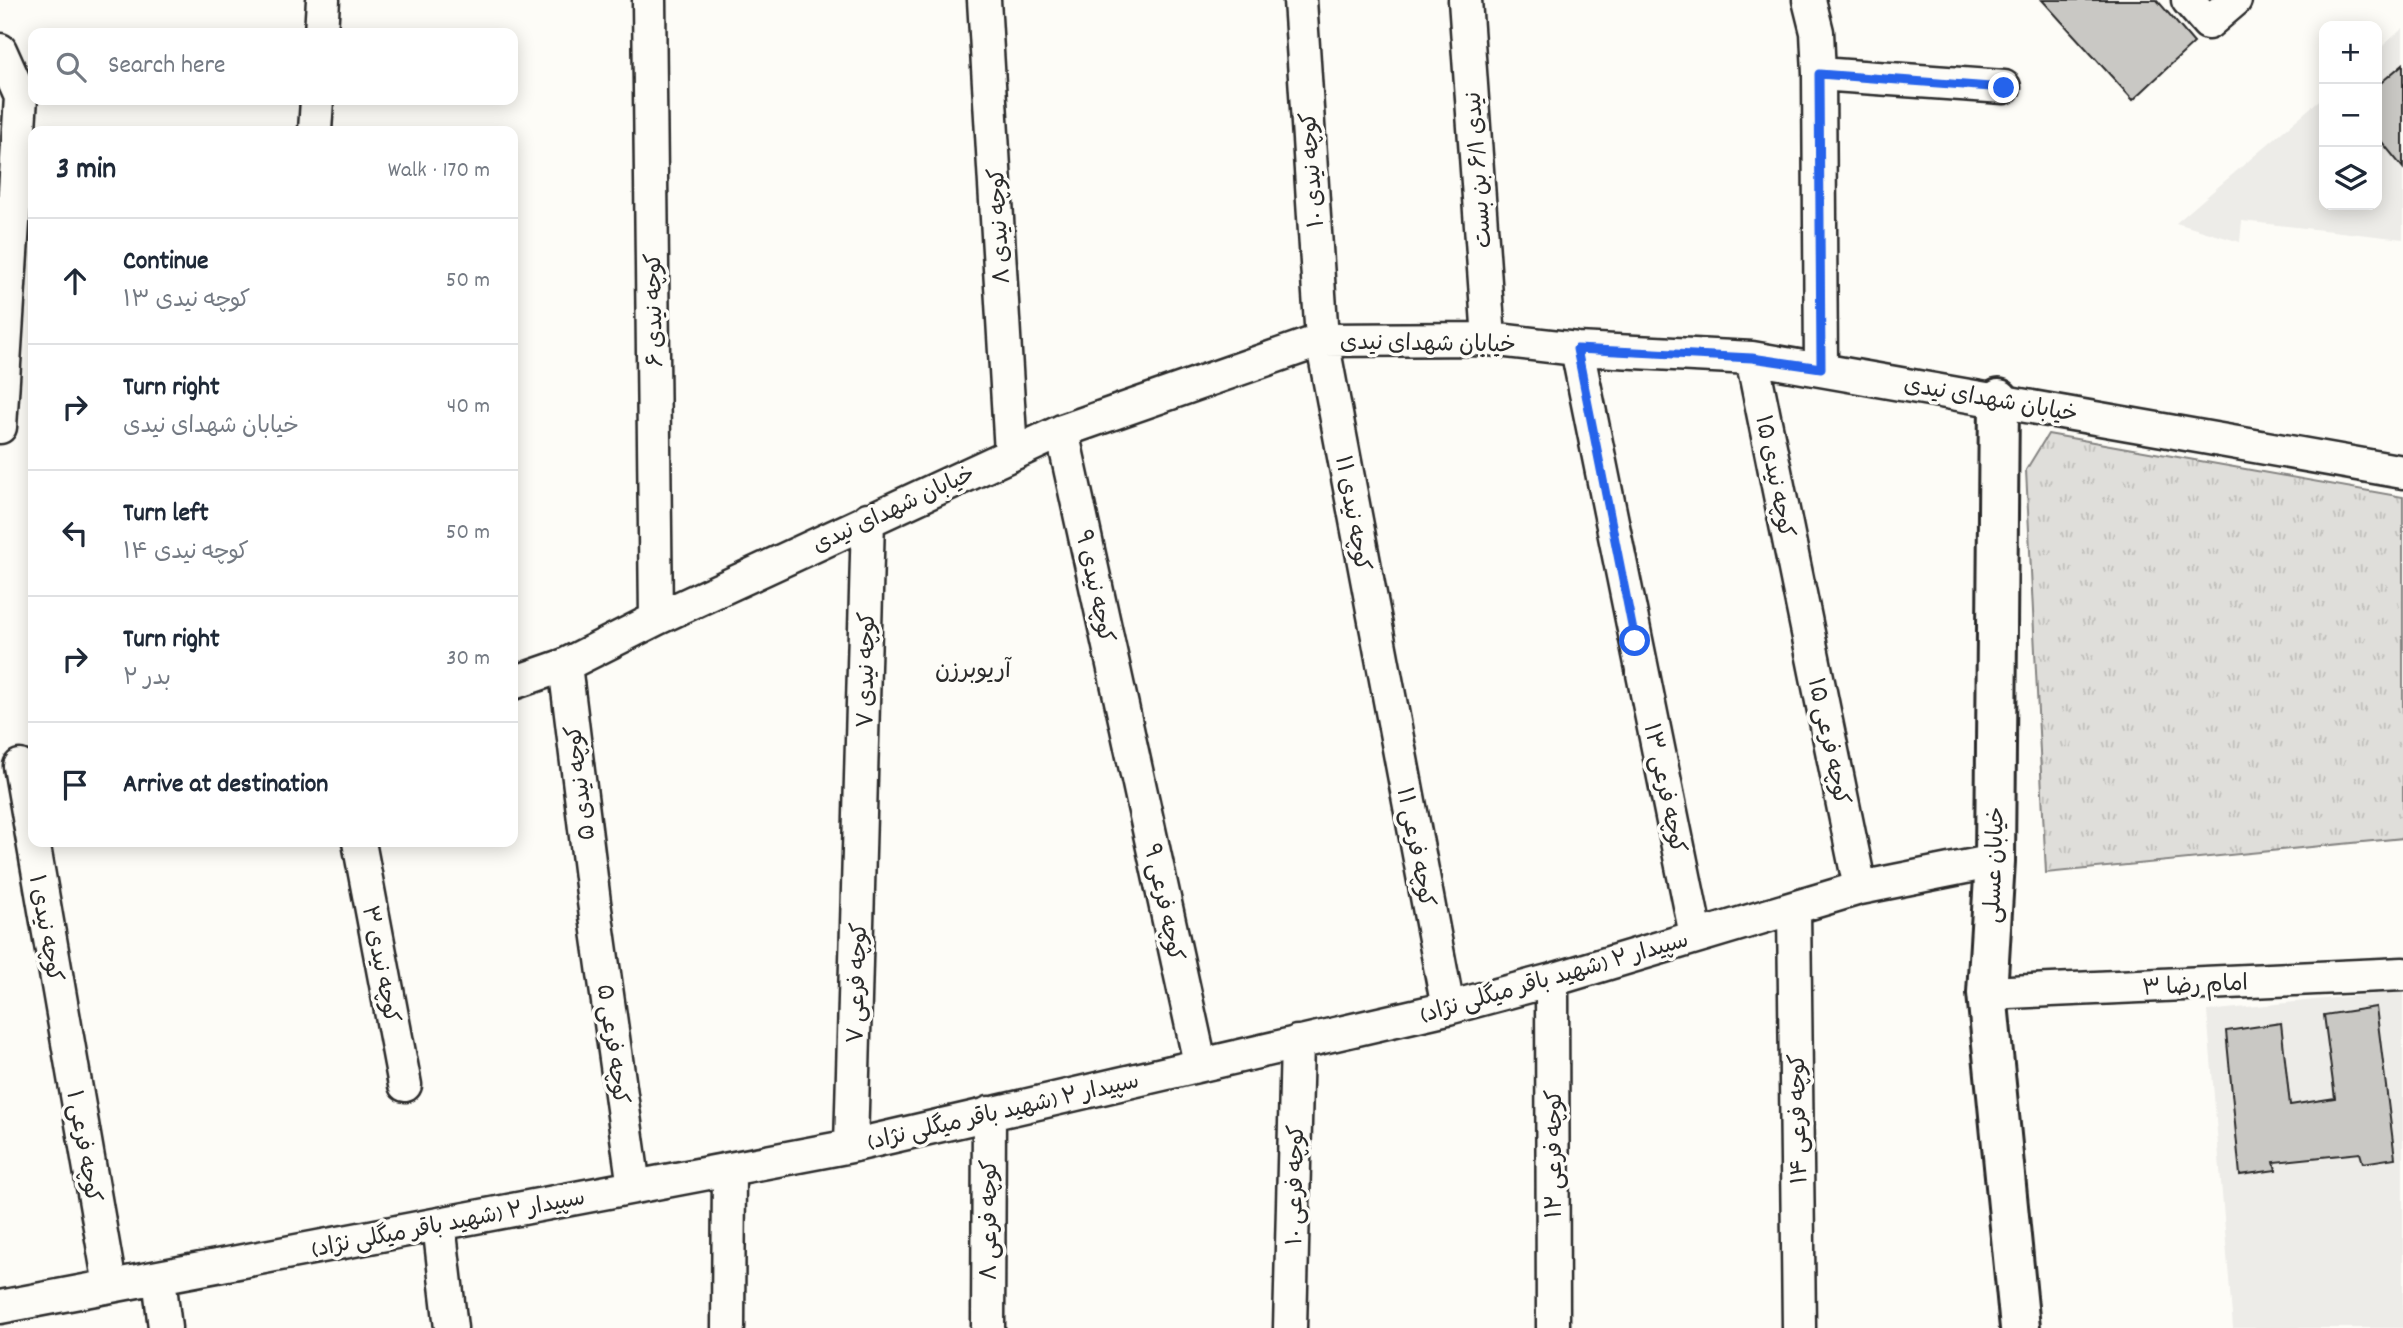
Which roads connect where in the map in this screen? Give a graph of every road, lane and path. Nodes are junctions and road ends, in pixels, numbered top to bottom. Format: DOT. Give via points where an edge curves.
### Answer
graph roads {
  1 [pos="323,0"];
  2 [pos="649,0"];
  3 [pos="984,0"];
  4 [pos="1300,0"];
  5 [pos="1465,0"];
  6 [pos="1809,0"];
  7 [pos="2188,0"];
  8 [pos="2235,0"];
  9 [pos="321,28"];
  10 [pos="0,50"];
  11 [pos="1819,74"];
  12 [pos="2004,88"];
  13 [pos="317,105"];
  14 [pos="315,126"];
  15 [pos="1489,339"];
  16 [pos="1322,340"];
  17 [pos="1577,349"];
  18 [pos="1752,358"];
  19 [pos="1821,368"];
  20 [pos="1999,399"];
  21 [pos="0,427"];
  22 [pos="1062,431"];
  23 [pos="1011,453"];
  24 [pos="2403,472"];
  25 [pos="868,519"];
  26 [pos="1799,594"];
  27 [pos="656,619"];
  28 [pos="565,665"];
  29 [pos="518,681"];
  30 [pos="1386,686"];
  31 [pos="1129,741"];
  32 [pos="18,766"];
  33 [pos="862,821"];
  34 [pos="28,822"];
  35 [pos="32,847"];
  36 [pos="360,847"];
  37 [pos="1995,861"];
  38 [pos="1860,888"];
  39 [pos="594,902"];
  40 [pos="1794,909"];
  41 [pos="1696,935"];
  42 [pos="2403,974"];
  43 [pos="1552,981"];
  44 [pos="1987,993"];
  45 [pos="61,1007"];
  46 [pos="1448,1008"];
  47 [pos="1297,1042"];
  48 [pos="1200,1063"];
  49 [pos="405,1085"];
  50 [pos="989,1113"];
  51 [pos="851,1146"];
  52 [pos="729,1171"];
  53 [pos="634,1187"];
  54 [pos="439,1224"];
  55 [pos="159,1278"];
  56 [pos="110,1285"];
  57 [pos="0,1307"];
  58 [pos="164,1328"];
  59 [pos="451,1328"];
  60 [pos="728,1328"];
  61 [pos="988,1328"];
  62 [pos="1290,1328"];
  63 [pos="1553,1328"];
  64 [pos="1799,1328"];
  65 [pos="2020,1328"];
  1 -- 9 [label="street"];
  2 -- 27 [label="street, کوچه نیدی ۶"];
  3 -- 23 [label="street, کوچه نیدی ۸"];
  4 -- 16 [label="street, کوچه نیدی ۱۰"];
  5 -- 15 [label="street, نیدی ۶/۱ بن بست"];
  6 -- 11 [label="street" via="1817,32"];
  7 -- 8 [label="street" via="2208,23"];
  10 -- 21 [label="street" via="21,97"];
  11 -- 12 [label="street"];
  11 -- 19 [label="street"];
  13 -- 14 [label="street"];
  15 -- 16 [label="street, خیابان شهدای نیدی"];
  15 -- 17 [label="street, خیابان شهدای نیدی"];
  16 -- 22 [label="street, خیابان شهدای نیدی"];
  16 -- 30 [label="street, کوچه نیدی ۱۱"];
  17 -- 18 [label="street, خیابان شهدای نیدی"];
  17 -- 41 [label="street, کوچه فرعی ۱۳"];
  18 -- 19 [label="street, خیابان شهدای نیدی"];
  18 -- 26 [label="street, کوچه نیدی ۱۵"];
  19 -- 20 [label="street, خیابان شهدای نیدی"];
  20 -- 24 [label="street, خیابان شهدای نیدی"];
  20 -- 37 [label="street, خیابان عسلی"];
  22 -- 23 [label="street, خیابان شهدای نیدی"];
  22 -- 31 [label="street, کوچه نیدی ۹"];
  23 -- 25 [label="street, خیابان شهدای نیدی"];
  25 -- 27 [label="street, خیابان شهدای نیدی"];
  25 -- 33 [label="street, کوچه نیدی ۷"];
  26 -- 38 [label="street, کوچه فرعی ۱۵"];
  27 -- 28 [label="street, خیابان شهدای نیدی"];
  28 -- 29 [label="street, خیابان شهدای نیدی"];
  28 -- 39 [label="street, کوچه نیدی ۵"];
  30 -- 46 [label="street, کوچه فرعی ۱۱"];
  31 -- 48 [label="street, کوچه فرعی ۹"];
  32 -- 34 [label="street, کوچه نیدی ۱"];
  33 -- 51 [label="street, کوچه فرعی ۷"];
  35 -- 45 [label="street, کوچه نیدی ۱"];
  36 -- 49 [label="street, کوچه نیدی ۳"];
  37 -- 38 [label="street, سپیدار ۲ (شهید باقر میگلی نژاد)"];
  37 -- 44 [label="street, خیابان عسلی"];
  38 -- 40 [label="street, سپیدار ۲ (شهید باقر میگلی نژاد)"];
  39 -- 53 [label="street, کوچه فرعی ۵"];
  40 -- 41 [label="street, سپیدار ۲ (شهید باقر میگلی نژاد)"];
  40 -- 64 [label="street, کوچه فرعی ۱۴"];
  41 -- 43 [label="street, سپیدار ۲ (شهید باقر میگلی نژاد)"];
  42 -- 44 [label="street, امام رضا ۳"];
  43 -- 46 [label="street, سپیدار ۲ (شهید باقر میگلی نژاد)"];
  43 -- 63 [label="street, کوچه فرعی ۱۲"];
  44 -- 65 [label="street, خیابان عسلی"];
  45 -- 56 [label="street, کوچه فرعی ۱"];
  46 -- 47 [label="street, سپیدار ۲ (شهید باقر میگلی نژاد)"];
  47 -- 48 [label="street, سپیدار ۲ (شهید باقر میگلی نژاد)"];
  47 -- 62 [label="street, کوچه فرعی ۱۰"];
  48 -- 50 [label="street, سپیدار ۲ (شهید باقر میگلی نژاد)"];
  50 -- 51 [label="street, سپیدار ۲ (شهید باقر میگلی نژاد)"];
  50 -- 61 [label="street, کوچه فرعی ۸"];
  51 -- 52 [label="street, سپیدار ۲ (شهید باقر میگلی نژاد)"];
  52 -- 53 [label="street, سپیدار ۲ (شهید باقر میگلی نژاد)"];
  52 -- 60 [label="street"];
  53 -- 54 [label="street, سپیدار ۲ (شهید باقر میگلی نژاد)"];
  54 -- 55 [label="street, سپیدار ۲ (شهید باقر میگلی نژاد)"];
  54 -- 59 [label="street"];
  55 -- 56 [label="street, سپیدار ۲ (شهید باقر میگلی نژاد)"];
  55 -- 58 [label="street"];
  56 -- 57 [label="street, سپیدار ۲ (شهید باقر میگلی نژاد)"];
}
